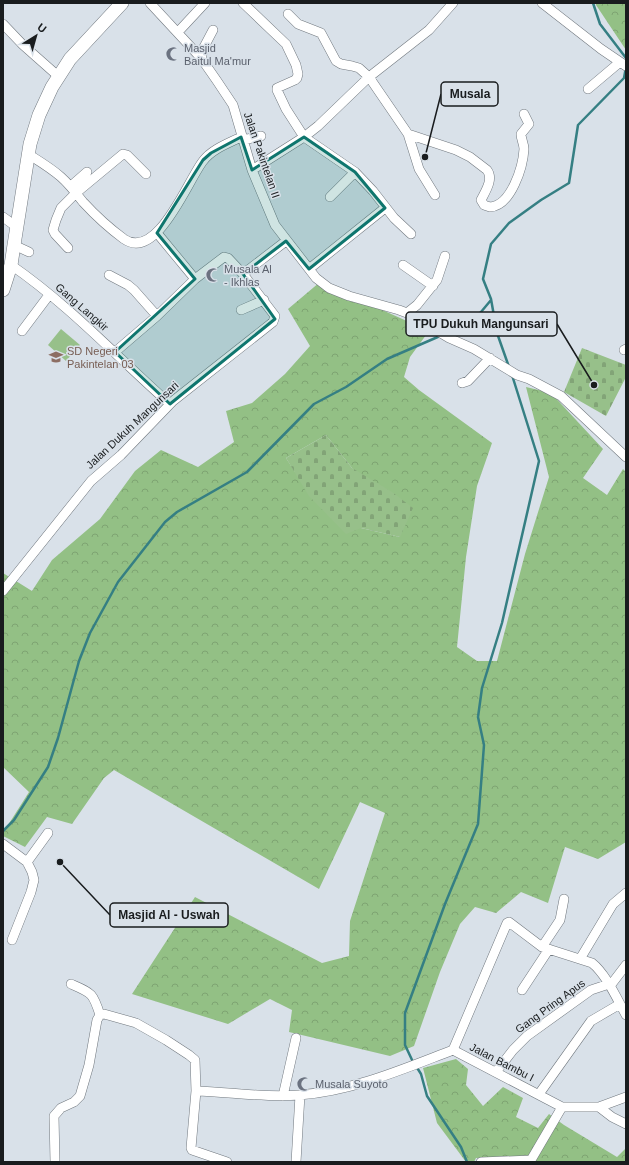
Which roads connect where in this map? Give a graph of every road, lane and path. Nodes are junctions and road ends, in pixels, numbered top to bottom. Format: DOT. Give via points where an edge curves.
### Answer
graph roads {
  1 [pos="122,3"];
  2 [pos="150,3"];
  3 [pos="205,3"];
  4 [pos="243,3"];
  5 [pos="453,3"];
  6 [pos="542,3"];
  7 [pos="288,14"];
  8 [pos="3,24"];
  9 [pos="213,30"];
  10 [pos="178,32"];
  11 [pos="200,58"];
  12 [pos="623,64"];
  13 [pos="58,76"];
  14 [pos="369,77"];
  15 [pos="588,89"];
  16 [pos="524,114"];
  17 [pos="408,134"];
  18 [pos="261,136"];
  19 [pos="304,137"];
  20 [pos="242,138"];
  21 [pos="28,154"];
  22 [pos="252,170"];
  23 [pos="87,172"];
  24 [pos="355,172"];
  25 [pos="146,174"];
  26 [pos="73,190"];
  27 [pos="435,195"];
  28 [pos="330,197"];
  29 [pos="385,208"];
  30 [pos="3,217"];
  31 [pos="18,228"];
  32 [pos="157,233"];
  33 [pos="411,234"];
  34 [pos="286,241"];
  35 [pos="14,245"];
  36 [pos="68,248"];
  37 [pos="29,252"];
  38 [pos="445,256"];
  39 [pos="11,265"];
  40 [pos="404,265"];
  41 [pos="309,269"];
  42 [pos="243,274"];
  43 [pos="109,275"];
  44 [pos="195,279"];
  45 [pos="433,286"];
  46 [pos="3,290"];
  47 [pos="49,295"];
  48 [pos="264,300"];
  49 [pos="241,310"];
  50 [pos="407,313"];
  51 [pos="156,316"];
  52 [pos="22,331"];
  53 [pos="115,352"];
  54 [pos="490,358"];
  55 [pos="462,383"];
  56 [pos="170,404"];
  57 [pos="626,457"];
  58 [pos="3,591"];
  59 [pos="48,832"];
  60 [pos="3,844"];
  61 [pos="27,862"];
  62 [pos="626,892"];
  63 [pos="564,899"];
  64 [pos="12,940"];
  65 [pos="546,948"];
  66 [pos="580,959"];
  67 [pos="626,966"];
  68 [pos="71,984"];
  69 [pos="609,985"];
  70 [pos="522,990"];
  71 [pos="620,1004"];
  72 [pos="100,1015"];
  73 [pos="626,1015"];
  74 [pos="296,1038"];
  75 [pos="453,1050"];
  76 [pos="496,1072"];
  77 [pos="196,1091"];
  78 [pos="539,1094"];
  79 [pos="300,1095"];
  80 [pos="283,1096"];
  81 [pos="626,1097"];
  82 [pos="562,1106"];
  83 [pos="599,1107"];
  84 [pos="626,1124"];
  85 [pos="54,1162"];
  86 [pos="227,1162"];
  87 [pos="296,1162"];
  88 [pos="481,1162"];
  1 -- 13 [label="main road" via="70,59"];
  2 -- 10 [label="street, Jalan Pakintelan II"];
  3 -- 10 [label="street"];
  4 -- 19 [label="street" via="286,44 296,65 297,78 277,88 286,109"];
  5 -- 14 [label="street" via="429,30"];
  6 -- 12 [label="street"];
  7 -- 14 [label="street" via="298,24 321,33 336,61 359,68"];
  8 -- 13 [label="street"];
  9 -- 11 [label="street"];
  10 -- 11 [label="street, Jalan Pakintelan II"];
  11 -- 20 [label="street, Jalan Pakintelan II" via="233,105"];
  12 -- 15 [label="street"];
  13 -- 21 [label="main road" via="39,115"];
  14 -- 17 [label="street"];
  14 -- 19 [label="street"];
  16 -- 17 [label="street" via="529,124 521,134 524,147 520,173 507,197 499,205 490,208 481,200 490,179 489,173 482,166 456,150"];
  17 -- 27 [label="street" via="419,169"];
  18 -- 20 [label="street"];
  19 -- 22 [label="street"];
  19 -- 24 [label="street"];
  20 -- 22 [label="street, Jalan Pakintelan II"];
  20 -- 32 [label="street" via="211,153 203,160 175,209"];
  21 -- 26 [label="street" via="54,170"];
  21 -- 31 [label="main road"];
  22 -- 34 [label="street, Jalan Pakintelan II" via="275,225"];
  23 -- 26 [label="street"];
  24 -- 28 [label="street"];
  24 -- 29 [label="street"];
  25 -- 26 [label="street" via="123,154"];
  26 -- 32 [label="street" via="106,224 126,240 135,243 145,242"];
  26 -- 36 [label="street" via="61,208 54,226 55,234"];
  29 -- 33 [label="street"];
  29 -- 41 [label="street"];
  30 -- 31 [label="street"];
  31 -- 35 [label="main road"];
  32 -- 44 [label="street"];
  34 -- 41 [label="street, Jalan Pakintelan II"];
  34 -- 42 [label="street"];
  35 -- 37 [label="street"];
  35 -- 39 [label="main road"];
  38 -- 45 [label="street"];
  39 -- 46 [label="main road"];
  39 -- 47 [label="street, Gang Langkir"];
  40 -- 45 [label="street"];
  41 -- 50 [label="street, Jalan Pakintelan II" via="329,288"];
  42 -- 44 [label="street, Jalan Dukuh Mangunsari" via="224,256"];
  42 -- 48 [label="street, Jalan Dukuh Mangunsari"];
  43 -- 51 [label="street" via="134,290"];
  44 -- 51 [label="street, Jalan Dukuh Mangunsari"];
  45 -- 50 [label="street"];
  47 -- 52 [label="street"];
  47 -- 53 [label="street, Gang Langkir"];
  48 -- 49 [label="street"];
  48 -- 56 [label="street, Jalan Dukuh Mangunsari" via="275,316 273,322"];
  50 -- 54 [label="street, Jalan Pakintelan II"];
  51 -- 53 [label="street, Jalan Dukuh Mangunsari"];
  53 -- 56 [label="street, Gang Langkir"];
  54 -- 55 [label="street" via="468,381"];
  54 -- 57 [label="street, Jalan Pakintelan II" via="517,375 561,396"];
  56 -- 58 [label="street, Jalan Dukuh Mangunsari" via="121,455 91,481"];
  59 -- 61 [label="street"];
  60 -- 61 [label="street"];
  61 -- 64 [label="street" via="34,880"];
  62 -- 66 [label="street" via="613,904"];
  63 -- 65 [label="street" via="560,920"];
  65 -- 66 [label="street"];
  65 -- 70 [label="street"];
  65 -- 75 [label="street, Jalan Bambu I" via="509,922 505,925"];
  66 -- 69 [label="street" via="596,965"];
  67 -- 69 [label="street"];
  68 -- 72 [label="street" via="91,994"];
  69 -- 71 [label="street"];
  69 -- 76 [label="street, Gang Pring Apus" via="591,990 527,1036"];
  71 -- 73 [label="street"];
  71 -- 78 [label="street" via="591,1021"];
  72 -- 77 [label="street" via="136,1023 189,1055 196,1064"];
  72 -- 85 [label="street" via="80,1096 54,1116"];
  74 -- 80 [label="street"];
  75 -- 76 [label="street, Jalan Bambu I"];
  75 -- 79 [label="street" via="354,1086"];
  76 -- 78 [label="street, Jalan Bambu I"];
  77 -- 80 [label="street"];
  77 -- 86 [label="street" via="191,1148"];
  78 -- 82 [label="street, Jalan Bambu I"];
  79 -- 80 [label="street"];
  79 -- 87 [label="street"];
  81 -- 83 [label="street"];
  82 -- 83 [label="street, Jalan Bambu I"];
  82 -- 88 [label="street" via="531,1160"];
  83 -- 84 [label="street"];
}
